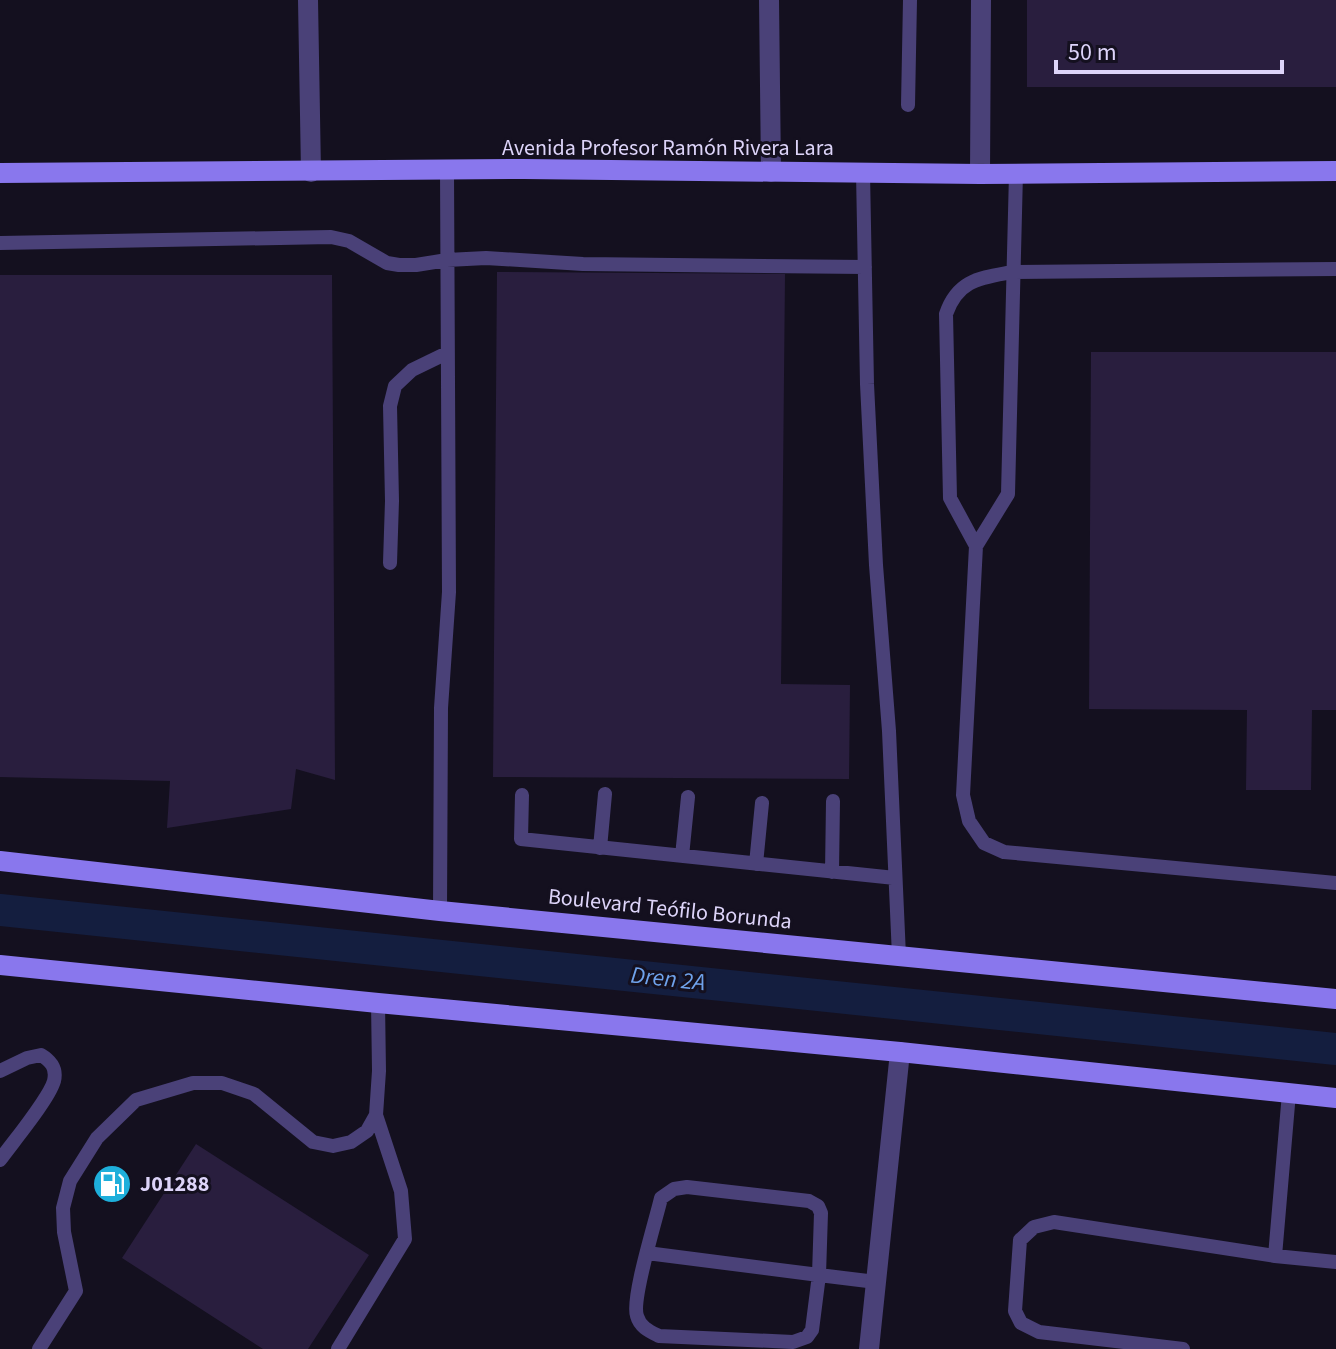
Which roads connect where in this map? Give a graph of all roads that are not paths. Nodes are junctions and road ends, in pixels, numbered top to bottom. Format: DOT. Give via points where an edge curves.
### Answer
graph roads {
  1 [pos="308,0"];
  2 [pos="769,0"];
  3 [pos="910,0"];
  4 [pos="981,0"];
  5 [pos="908,105"];
  6 [pos="447,171"];
  7 [pos="1336,171"];
  8 [pos="311,172"];
  9 [pos="771,172"];
  10 [pos="0,173"];
  11 [pos="863,173"];
  12 [pos="1016,173"];
  13 [pos="980,174"];
  14 [pos="0,243"];
  15 [pos="447,260"];
  16 [pos="865,267"];
  17 [pos="1336,269"];
  18 [pos="1013,272"];
  19 [pos="447,353"];
  20 [pos="976,546"];
  21 [pos="390,563"];
  22 [pos="605,794"];
  23 [pos="522,795"];
  24 [pos="688,797"];
  25 [pos="833,801"];
  26 [pos="762,803"];
  27 [pos="600,848"];
  28 [pos="682,856"];
  29 [pos="0,861"];
  30 [pos="756,864"];
  31 [pos="832,872"];
  32 [pos="895,878"];
  33 [pos="1336,883"];
  34 [pos="440,911"];
  35 [pos="899,956"];
  36 [pos="0,965"];
  37 [pos="1336,999"];
  38 [pos="378,1003"];
  39 [pos="900,1052"];
  40 [pos="0,1071"];
  41 [pos="1289,1093"];
  42 [pos="1336,1098"];
  43 [pos="376,1115"];
  44 [pos="0,1160"];
  45 [pos="647,1253"];
  46 [pos="1275,1256"];
  47 [pos="1336,1262"];
  48 [pos="819,1275"];
  49 [pos="876,1282"];
  50 [pos="39,1349"];
  51 [pos="338,1349"];
  52 [pos="869,1349"];
  53 [pos="1183,1349"];
  1 -- 8 [label="street"];
  2 -- 9 [label="street"];
  3 -- 5 [label="lane"];
  4 -- 13 [label="street"];
  6 -- 8 [label="main road, Avenida Profesor Ramón Rivera Lara"];
  6 -- 9 [label="main road, Avenida Profesor Ramón Rivera Lara"];
  6 -- 15 [label="lane"];
  7 -- 12 [label="main road, Avenida Profesor Ramón Rivera Lara"];
  8 -- 10 [label="main road, Avenida Profesor Ramón Rivera Lara"];
  9 -- 11 [label="main road, Avenida Profesor Ramón Rivera Lara"];
  11 -- 13 [label="main road, Avenida Profesor Ramón Rivera Lara"];
  11 -- 16 [label="lane"];
  12 -- 13 [label="main road, Avenida Profesor Ramón Rivera Lara"];
  12 -- 18 [label="lane"];
  14 -- 15 [label="lane" via="331,237 387,263"];
  15 -- 16 [label="lane"];
  15 -- 19 [label="lane"];
  16 -- 32 [label="lane"];
  17 -- 18 [label="lane"];
  18 -- 20 [label="lane" via="1008,494"];
  18 -- 20 [label="lane" via="978,278 961,288 946,314 950,498"];
  19 -- 21 [label="lane" via="412,370 395,386 390,406"];
  19 -- 34 [label="lane" via="449,592 441,708"];
  20 -- 33 [label="lane" via="963,795 969,821 984,843 1004,852"];
  22 -- 27 [label="lane"];
  23 -- 27 [label="lane" via="521,839"];
  24 -- 28 [label="lane"];
  25 -- 31 [label="lane"];
  26 -- 30 [label="lane"];
  27 -- 28 [label="lane"];
  28 -- 30 [label="lane"];
  29 -- 34 [label="main road, Boulevard Teófilo Borunda"];
  30 -- 31 [label="lane"];
  31 -- 32 [label="lane"];
  32 -- 35 [label="lane"];
  34 -- 35 [label="main road, Boulevard Teófilo Borunda"];
  35 -- 37 [label="main road, Boulevard Teófilo Borunda"];
  36 -- 38 [label="main road"];
  38 -- 39 [label="main road"];
  38 -- 43 [label="lane"];
  39 -- 41 [label="main road"];
  39 -- 49 [label="street"];
  40 -- 44 [label="lane" via="41,1055 55,1071 49,1093"];
  41 -- 42 [label="main road"];
  41 -- 46 [label="lane"];
  43 -- 50 [label="lane" via="367,1131 333,1146 313,1142 254,1094 222,1083 193,1083 136,1100 97,1138 70,1181 64,1232 76,1291"];
  43 -- 51 [label="lane" via="401,1191 405,1239"];
  45 -- 48 [label="lane"];
  45 -- 48 [label="lane" via="661,1198 674,1189 809,1201 821,1213"];
  45 -- 48 [label="lane" via="635,1305 637,1319 659,1336 793,1342 807,1337"];
  46 -- 47 [label="lane"];
  46 -- 53 [label="lane" via="1054,1222 1034,1227 1020,1240 1015,1311 1021,1323 1039,1332"];
  48 -- 49 [label="lane"];
  49 -- 52 [label="street"];
}
